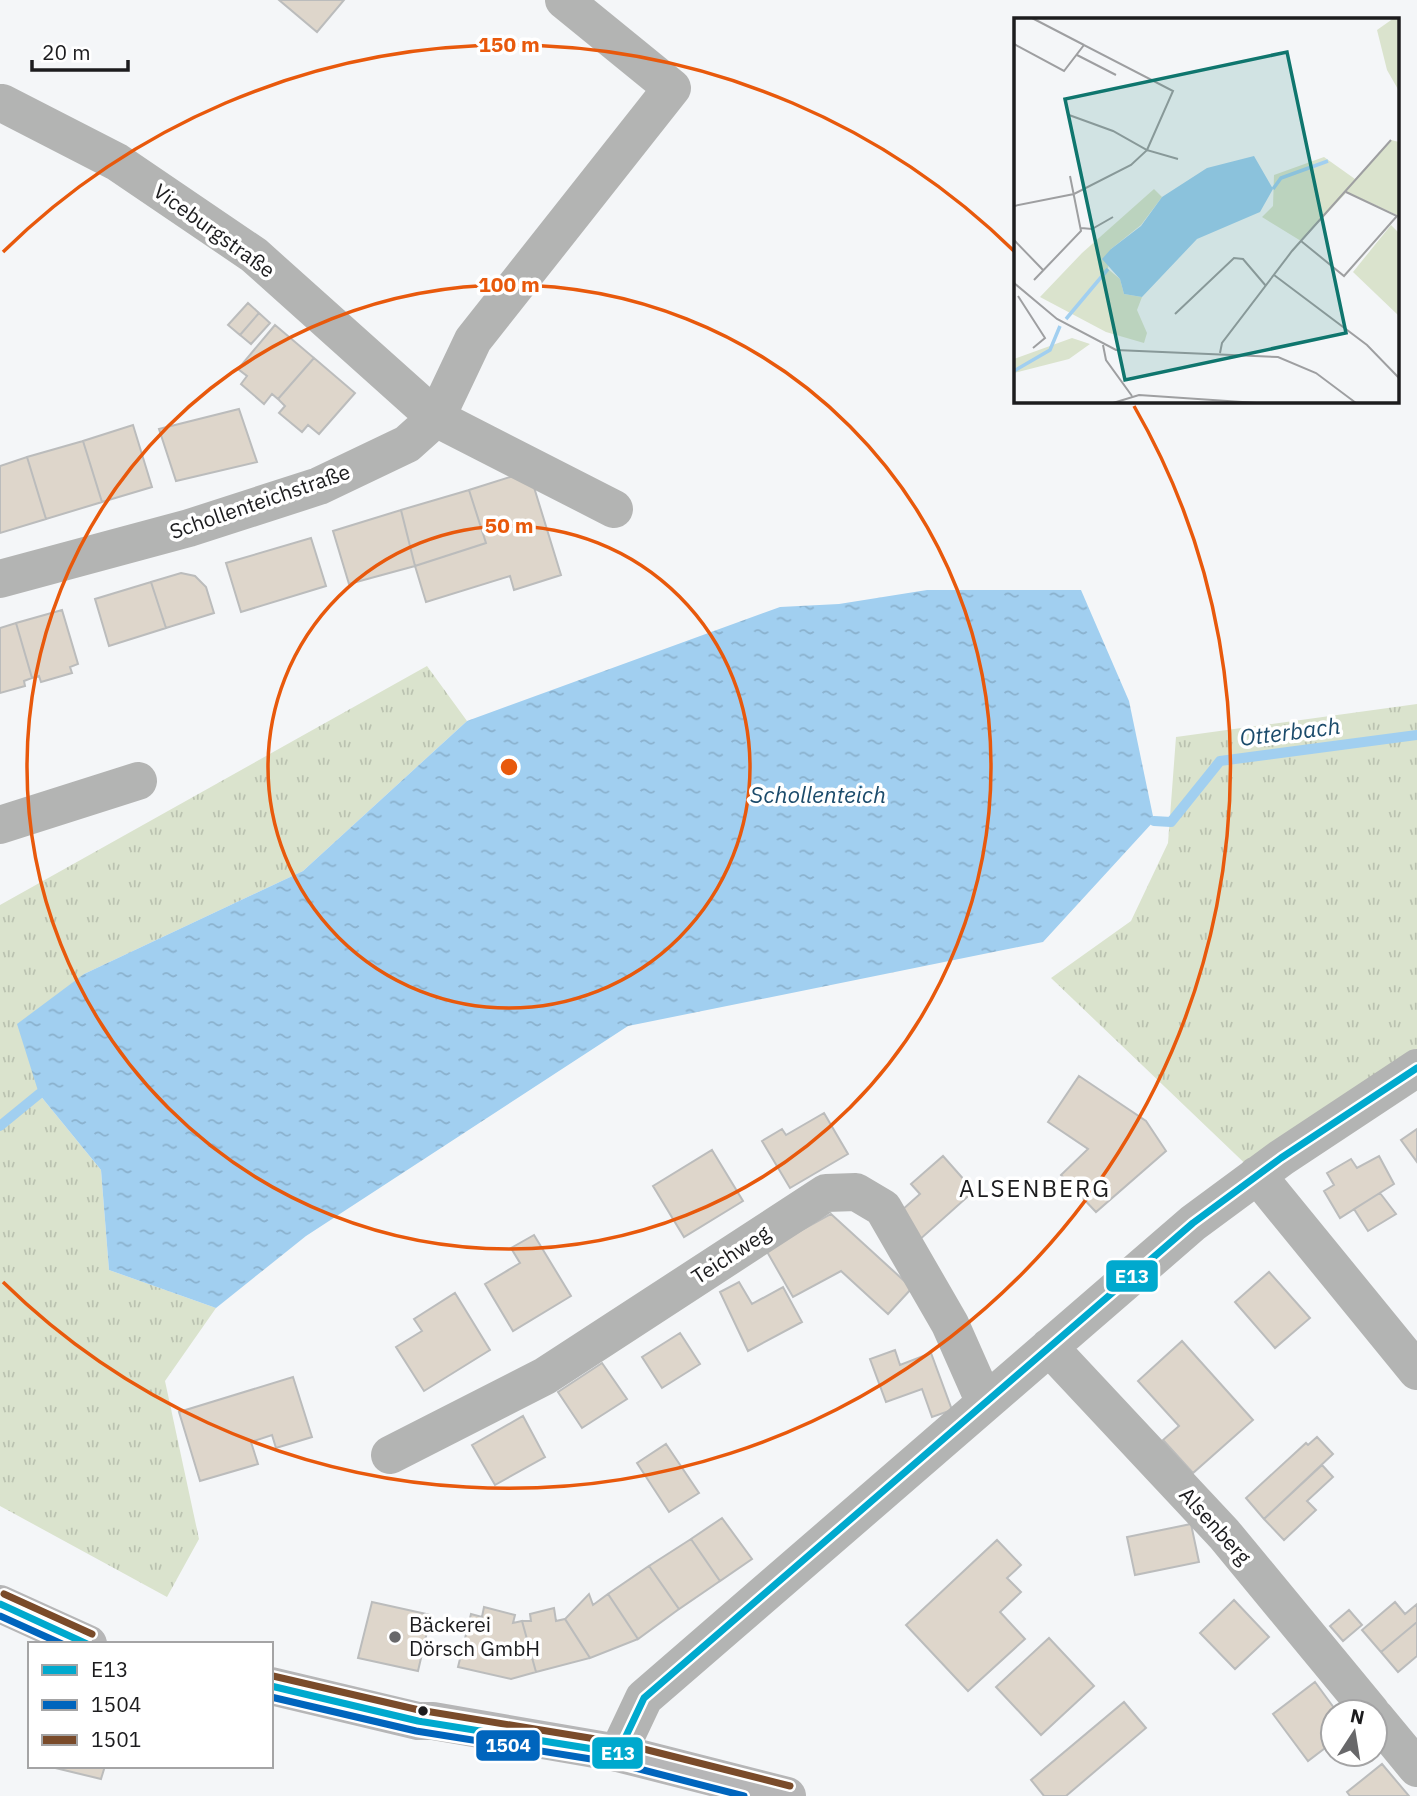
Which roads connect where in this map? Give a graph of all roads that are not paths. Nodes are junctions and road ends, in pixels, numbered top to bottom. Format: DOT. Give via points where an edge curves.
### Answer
graph roads {
  1 [pos="564,0"];
  2 [pos="2,103"];
  3 [pos="436,418"];
  4 [pos="614,509"];
  5 [pos="0,579"];
  6 [pos="138,781"];
  7 [pos="0,825"];
  8 [pos="1417,1068"];
  9 [pos="1257,1175"];
  10 [pos="1049,1347"];
  11 [pos="1417,1371"];
  12 [pos="985,1404"];
  13 [pos="390,1455"];
  14 [pos="0,1604"];
  15 [pos="84,1642"];
  16 [pos="273,1686"];
  17 [pos="1359,1698"];
  18 [pos="1389,1734"];
  19 [pos="618,1753"];
  20 [pos="1417,1768"];
  21 [pos="787,1796"];
  1 -- 3 [label="street" via="672,88 474,340"];
  2 -- 3 [label="street, Viceburgstraße" via="117,162 254,255"];
  3 -- 4 [label="street"];
  3 -- 5 [label="street, Schollenteichstraße" via="407,444 319,486 189,528"];
  6 -- 7 [label="street"];
  8 -- 9 [label="street"];
  9 -- 10 [label="street" via="1193,1223"];
  9 -- 11 [label="street"];
  10 -- 12 [label="street"];
  10 -- 17 [label="street, Alsenberg" via="1224,1534"];
  12 -- 13 [label="street, Teichweg" via="950,1324 883,1208 856,1192 826,1193 545,1376"];
  12 -- 19 [label="street" via="644,1698"];
  14 -- 15 [label="main road"];
  16 -- 19 [label="main road" via="418,1721"];
  18 -- 20 [label="street"];
  19 -- 21 [label="main road"];
}
